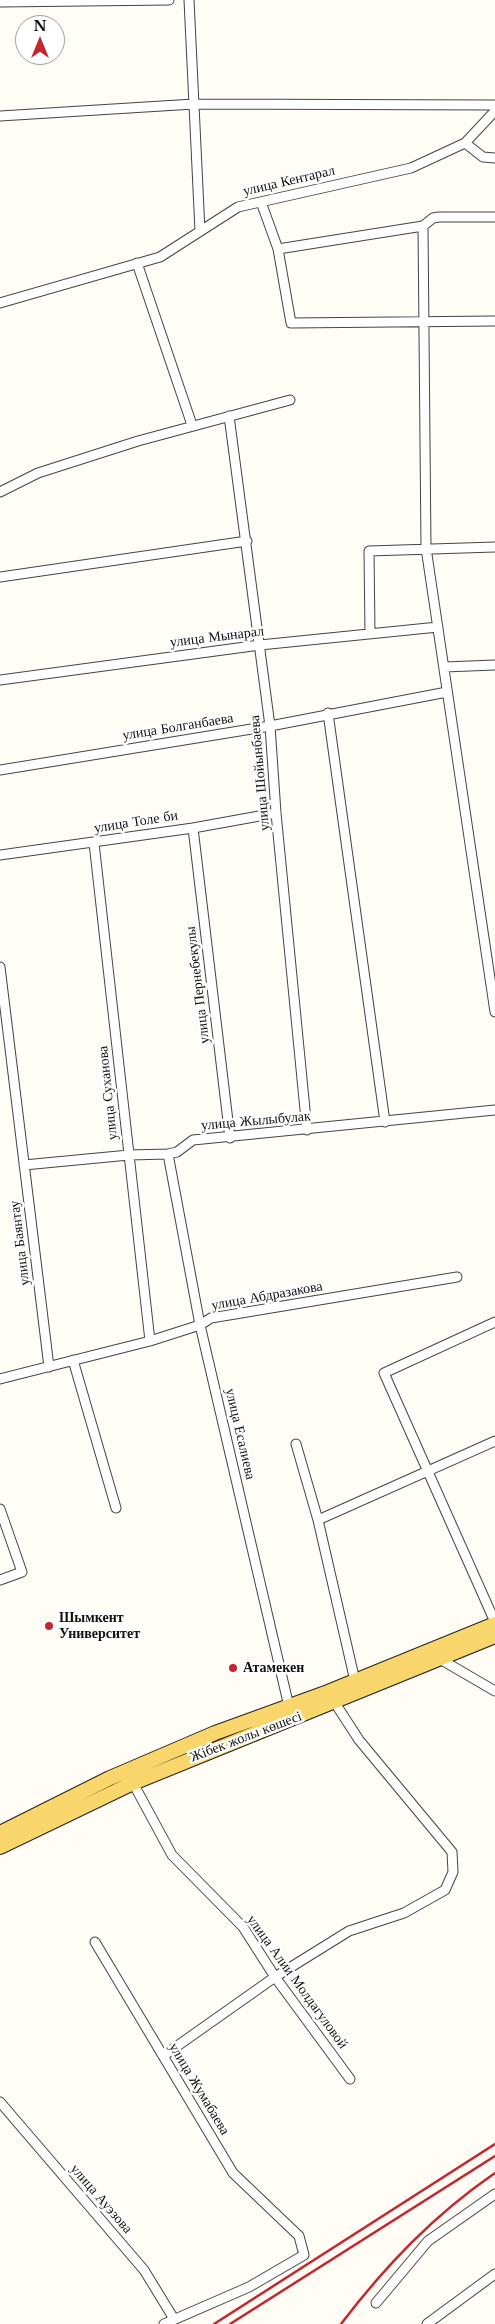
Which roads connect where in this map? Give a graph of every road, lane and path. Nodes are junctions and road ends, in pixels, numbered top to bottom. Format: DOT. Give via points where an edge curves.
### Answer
graph roads {
  1 [pos="169,0"];
  2 [pos="189,0"];
  3 [pos="0,2"];
  4 [pos="194,104"];
  5 [pos="495,105"];
  6 [pos="495,111"];
  7 [pos="0,116"];
  8 [pos="465,143"];
  9 [pos="495,158"];
  10 [pos="261,202"];
  11 [pos="495,217"];
  12 [pos="423,226"];
  13 [pos="200,231"];
  14 [pos="278,249"];
  15 [pos="137,263"];
  16 [pos="0,302"];
  17 [pos="425,321"];
  18 [pos="495,322"];
  19 [pos="290,400"];
  20 [pos="229,416"];
  21 [pos="192,425"];
  22 [pos="0,492"];
  23 [pos="247,541"];
  24 [pos="426,548"];
  25 [pos="495,548"];
  26 [pos="0,577"];
  27 [pos="438,627"];
  28 [pos="370,634"];
  29 [pos="260,645"];
  30 [pos="495,665"];
  31 [pos="444,667"];
  32 [pos="0,680"];
  33 [pos="448,692"];
  34 [pos="328,713"];
  35 [pos="270,726"];
  36 [pos="0,770"];
  37 [pos="276,813"];
  38 [pos="193,828"];
  39 [pos="94,843"];
  40 [pos="0,855"];
  41 [pos="0,967"];
  42 [pos="495,1012"];
  43 [pos="495,1110"];
  44 [pos="385,1122"];
  45 [pos="307,1130"];
  46 [pos="230,1138"];
  47 [pos="168,1154"];
  48 [pos="129,1155"];
  49 [pos="24,1165"];
  50 [pos="456,1277"];
  51 [pos="495,1322"];
  52 [pos="200,1325"];
  53 [pos="150,1341"];
  54 [pos="73,1360"];
  55 [pos="49,1366"];
  56 [pos="0,1379"];
  57 [pos="495,1441"];
  58 [pos="296,1444"];
  59 [pos="427,1471"];
  60 [pos="116,1508"];
  61 [pos="0,1509"];
  62 [pos="318,1520"];
  63 [pos="0,1580"];
  64 [pos="495,1623"];
  65 [pos="495,1636"];
  66 [pos="440,1659"];
  67 [pos="355,1681"];
  68 [pos="495,1691"];
  69 [pos="335,1703"];
  70 [pos="290,1712"];
  71 [pos="133,1783"];
  72 [pos="0,1833"];
  73 [pos="0,1847"];
  74 [pos="95,1942"];
  75 [pos="275,1977"];
  76 [pos="163,2056"];
  77 [pos="350,2079"];
  78 [pos="0,2102"];
  79 [pos="495,2194"];
  80 [pos="495,2274"];
  81 [pos="376,2303"];
  82 [pos="174,2319"];
  83 [pos="164,2324"];
  84 [pos="427,2324"];
  1 -- 3 [label="street"];
  2 -- 4 [label="street"];
  4 -- 5 [label="street"];
  4 -- 7 [label="street"];
  4 -- 13 [label="street"];
  6 -- 8 [label="street, улица Кентарал"];
  8 -- 9 [label="street" via="483,157"];
  8 -- 10 [label="street, улица Кентарал" via="411,168"];
  10 -- 13 [label="street, улица Кентарал" via="238,207"];
  10 -- 14 [label="street"];
  11 -- 12 [label="street" via="439,217"];
  12 -- 14 [label="street"];
  12 -- 17 [label="street"];
  13 -- 15 [label="street, улица Кентарал" via="160,257"];
  14 -- 17 [label="street" via="291,323"];
  15 -- 16 [label="street, улица Кентарал"];
  15 -- 21 [label="street"];
  17 -- 18 [label="street"];
  17 -- 24 [label="street"];
  19 -- 20 [label="street"];
  20 -- 21 [label="street"];
  20 -- 23 [label="street, улица Шойынбаева"];
  21 -- 22 [label="street" via="38,473"];
  23 -- 26 [label="street"];
  23 -- 29 [label="street, улица Шойынбаева"];
  24 -- 25 [label="street"];
  24 -- 27 [label="street"];
  24 -- 28 [label="street" via="369,551"];
  27 -- 28 [label="street, улица Мынарал"];
  27 -- 31 [label="street"];
  28 -- 29 [label="street, улица Мынарал"];
  29 -- 32 [label="street, улица Мынарал"];
  29 -- 35 [label="street, улица Шойынбаева"];
  30 -- 31 [label="street"];
  31 -- 33 [label="street"];
  33 -- 34 [label="street, улица Болганбаева"];
  33 -- 42 [label="street"];
  34 -- 35 [label="street, улица Болганбаева"];
  34 -- 44 [label="street"];
  35 -- 36 [label="street, улица Болганбаева"];
  35 -- 37 [label="street, улица Шойынбаева"];
  37 -- 38 [label="street, улица Толе би"];
  37 -- 45 [label="street, улица Шойынбаева"];
  38 -- 39 [label="street, улица Толе би"];
  38 -- 46 [label="street, улица Пернебекулы"];
  39 -- 40 [label="street, улица Толе би"];
  39 -- 48 [label="street, улица Суханова"];
  41 -- 49 [label="street, улица Баянтау"];
  43 -- 44 [label="street, улица Жылыбулак"];
  44 -- 45 [label="street, улица Жылыбулак"];
  45 -- 46 [label="street, улица Жылыбулак"];
  46 -- 47 [label="street, улица Жылыбулак" via="192,1140 177,1152"];
  47 -- 48 [label="street, улица Жылыбулак"];
  47 -- 52 [label="street, улица Есалиева"];
  48 -- 49 [label="street, улица Жылыбулак"];
  48 -- 53 [label="street, улица Суханова"];
  49 -- 55 [label="street, улица Баянтау"];
  50 -- 52 [label="street, улица Абдразакова" via="211,1318"];
  51 -- 59 [label="street" via="384,1373"];
  52 -- 53 [label="street, улица Абдразакова"];
  52 -- 70 [label="street, улица Есалиева"];
  53 -- 54 [label="street, улица Абдразакова"];
  54 -- 55 [label="street, улица Абдразакова"];
  54 -- 60 [label="street"];
  55 -- 56 [label="street, улица Абдразакова"];
  57 -- 59 [label="street"];
  58 -- 62 [label="street"];
  59 -- 62 [label="street"];
  59 -- 64 [label="street"];
  61 -- 63 [label="street" via="22,1572"];
  62 -- 67 [label="street"];
  64 -- 67 [label="main road, Жібек жолы көшесі"];
  65 -- 66 [label="main road, Жібек жолы көшесі"];
  66 -- 68 [label="street"];
  66 -- 69 [label="main road, Жібек жолы көшесі"];
  67 -- 70 [label="main road, Жібек жолы көшесі"];
  69 -- 70 [label="main road, Жібек жолы көшесі"];
  69 -- 75 [label="street" via="359,1740 452,1852 453,1872 445,1890 404,1913 349,1931"];
  70 -- 71 [label="main road, Жібек жолы көшесі"];
  70 -- 72 [label="main road, Жібек жолы көшесі" via="215,1733 110,1778"];
  71 -- 73 [label="main road, Жібек жолы көшесі"];
  71 -- 75 [label="street, улица Алии Молдагуловой" via="172,1855 243,1927"];
  74 -- 76 [label="street, улица Жумабаева"];
  75 -- 76 [label="street"];
  75 -- 77 [label="street, улица Алии Молдагуловой"];
  76 -- 82 [label="street, улица Жумабаева" via="233,2173 300,2236 304,2255 249,2287"];
  78 -- 82 [label="street, улица Ауэзова" via="144,2270"];
  79 -- 81 [label="street" via="428,2241"];
  80 -- 84 [label="street"];
  82 -- 83 [label="street"];
}
